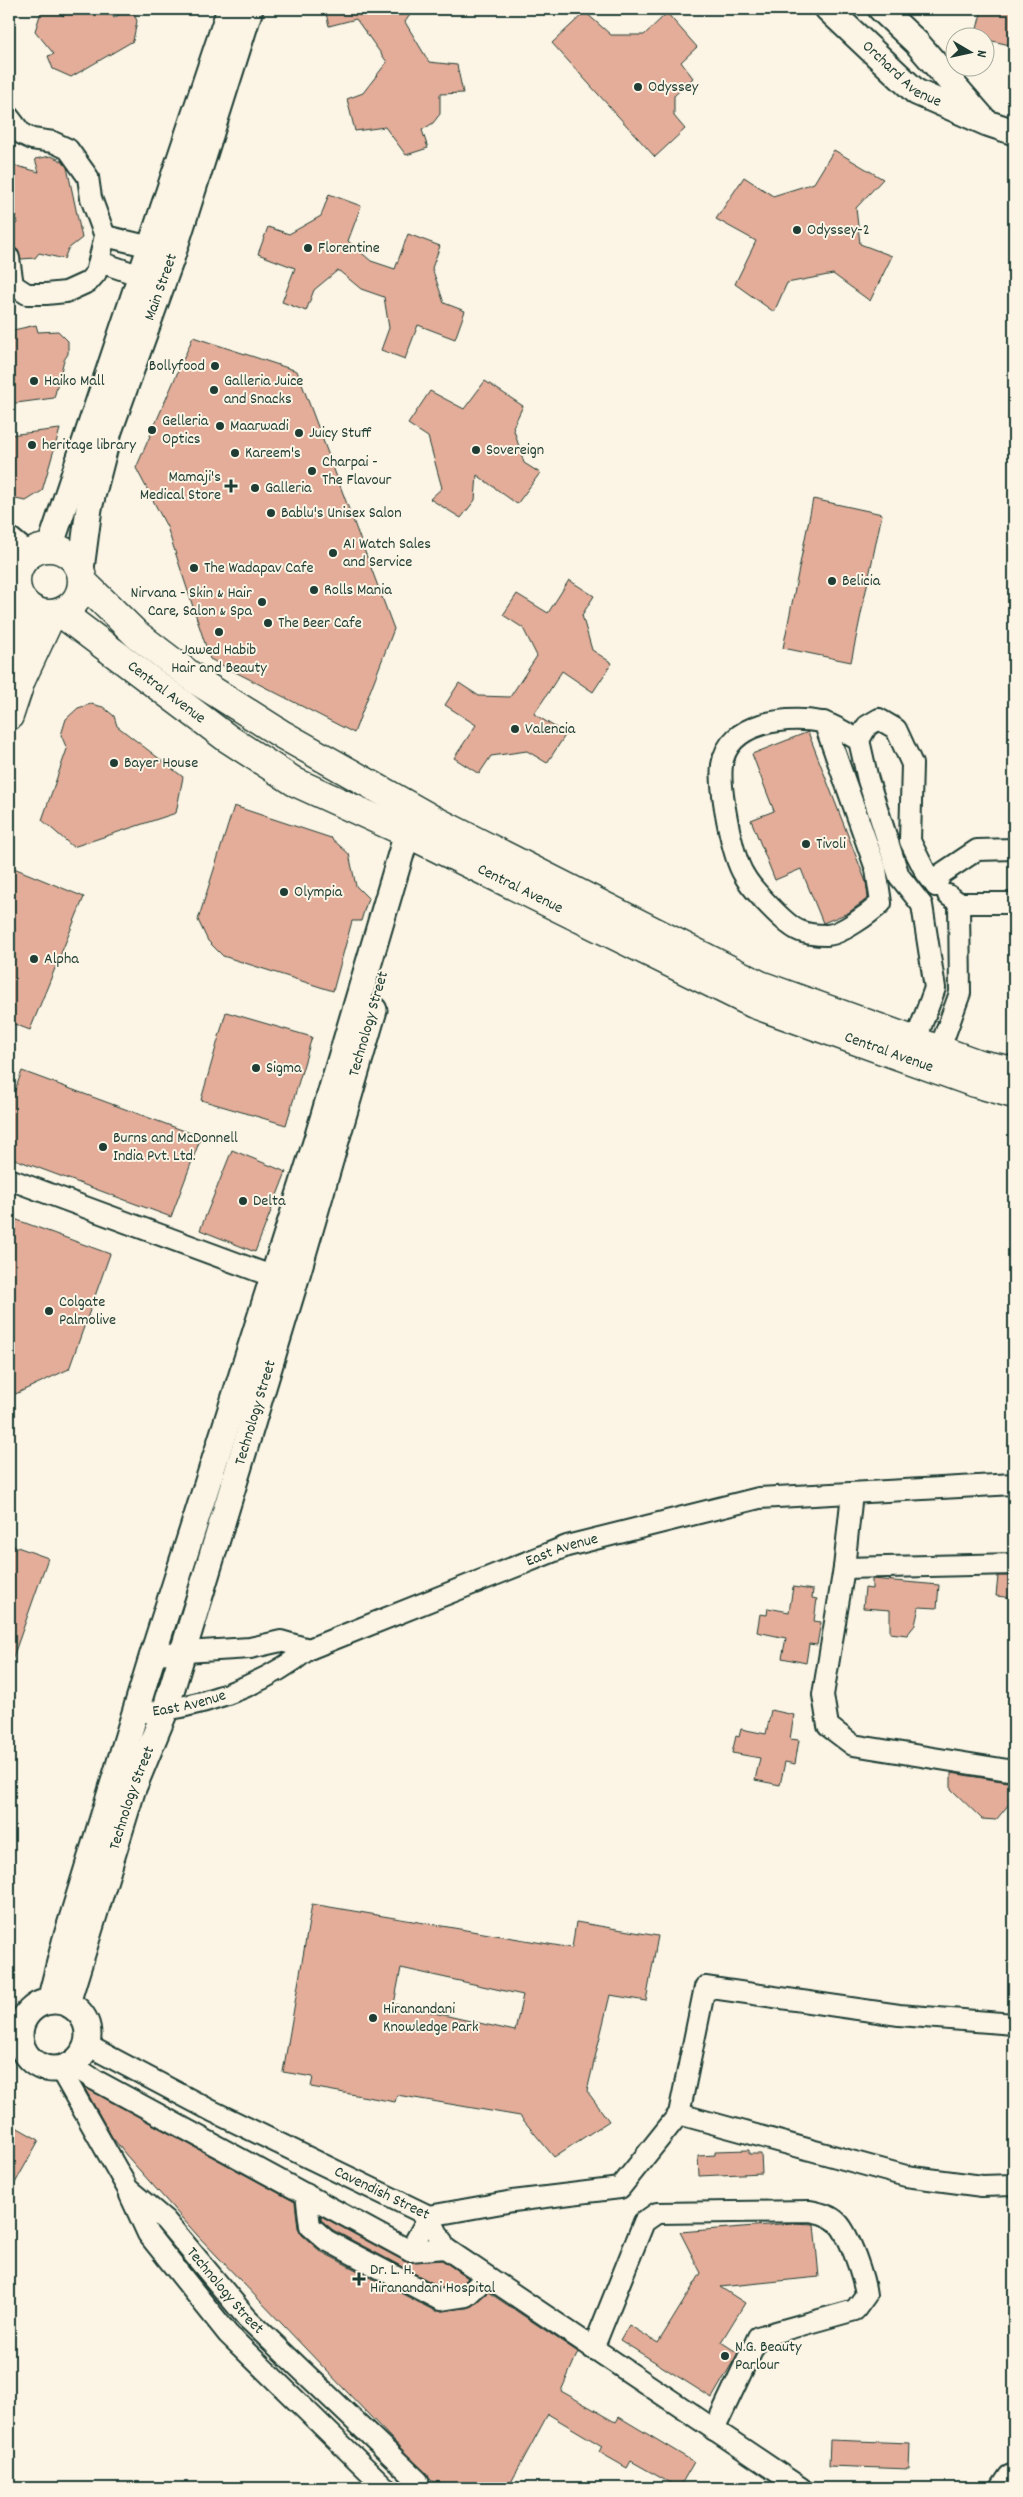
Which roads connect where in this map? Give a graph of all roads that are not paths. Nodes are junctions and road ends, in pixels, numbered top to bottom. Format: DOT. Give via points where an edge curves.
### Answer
graph roads {
  1 [pos="230,9"];
  2 [pos="250,9"];
  3 [pos="828,9"];
  4 [pos="881,9"];
  5 [pos="9,117"];
  6 [pos="987,124"];
  7 [pos="1014,132"];
  8 [pos="181,189"];
  9 [pos="105,236"];
  10 [pos="151,246"];
  11 [pos="9,258"];
  12 [pos="100,262"];
  13 [pos="142,276"];
  14 [pos="97,440"];
  15 [pos="29,547"];
  16 [pos="82,575"];
  17 [pos="17,590"];
  18 [pos="56,614"];
  19 [pos="9,663"];
  20 [pos="199,682"];
  21 [pos="184,705"];
  22 [pos="9,716"];
  23 [pos="824,722"];
  24 [pos="860,740"];
  25 [pos="418,825"];
  26 [pos="1014,849"];
  27 [pos="936,886"];
  28 [pos="959,903"];
  29 [pos="1014,903"];
  30 [pos="922,906"];
  31 [pos="933,995"];
  32 [pos="958,1002"];
  33 [pos="924,1055"];
  34 [pos="1014,1071"];
  35 [pos="1014,1094"];
  36 [pos="9,1179"];
  37 [pos="284,1281"];
  38 [pos="1014,1484"];
  39 [pos="852,1493"];
  40 [pos="1014,1564"];
  41 [pos="844,1568"];
  42 [pos="309,1649"];
  43 [pos="153,1654"];
  44 [pos="182,1654"];
  45 [pos="165,1712"];
  46 [pos="135,1713"];
  47 [pos="1014,1771"];
  48 [pos="58,2002"];
  49 [pos="1014,2024"];
  50 [pos="15,2028"];
  51 [pos="87,2045"];
  52 [pos="66,2067"];
  53 [pos="172,2090"];
  54 [pos="679,2114"];
  55 [pos="161,2116"];
  56 [pos="241,2125"];
  57 [pos="226,2151"];
  58 [pos="1014,2185"];
  59 [pos="128,2188"];
  60 [pos="306,2194"];
  61 [pos="429,2216"];
  62 [pos="186,2246"];
  63 [pos="445,2248"];
  64 [pos="410,2251"];
  65 [pos="170,2262"];
  66 [pos="487,2277"];
  67 [pos="248,2318"];
  68 [pos="228,2334"];
  69 [pos="593,2349"];
  70 [pos="714,2430"];
  71 [pos="1014,2474"];
  72 [pos="386,2488"];
  73 [pos="420,2488"];
  74 [pos="801,2488"];
  75 [pos="1001,2488"];
  1 -- 8 [label="street, Main Street"];
  2 -- 8 [label="street, Main Street"];
  3 -- 6 [label="street, Orchard Avenue" via="916,92"];
  4 -- 6 [label="street, Orchard Avenue" via="917,43"];
  5 -- 9 [label="street" via="22,134 68,149 88,177 91,198"];
  6 -- 7 [label="street, Orchard Avenue"];
  8 -- 10 [label="street, Main Street"];
  8 -- 14 [label="street, Main Street" via="171,259"];
  9 -- 10 [label="street"];
  9 -- 12 [label="street"];
  10 -- 13 [label="street, Main Street"];
  11 -- 12 [label="street" via="13,285 27,294 66,292 88,282"];
  12 -- 13 [label="street"];
  13 -- 14 [label="street, Main Street"];
  14 -- 15 [label="street, Main Street"];
  14 -- 16 [label="street, Main Street"];
  15 -- 16 [label="main road" via="68,554"];
  15 -- 17 [label="main road" via="18,567"];
  16 -- 18 [label="main road" via="80,595 72,606"];
  16 -- 20 [label="main road, Central Avenue" via="136,634"];
  17 -- 18 [label="main road" via="35,612"];
  17 -- 19 [label="main road"];
  18 -- 21 [label="main road, Central Avenue"];
  18 -- 22 [label="main road" via="21,680"];
  20 -- 21 [label="main road"];
  20 -- 25 [label="main road, Central Avenue"];
  21 -- 25 [label="main road, Central Avenue" via="227,738 295,782"];
  23 -- 23 [label="street" via="792,720 756,725 733,740 722,764 725,815 743,875 770,908 799,931 828,935 852,924 881,903 876,869"];
  23 -- 24 [label="street"];
  24 -- 27 [label="street" via="867,726 879,719 896,729 912,764 910,841"];
  24 -- 30 [label="street" via="868,780 899,876"];
  25 -- 33 [label="main road, Central Avenue" via="760,985"];
  25 -- 37 [label="street, Technology Street"];
  26 -- 27 [label="street" via="977,850 941,874"];
  27 -- 28 [label="street"];
  27 -- 30 [label="street"];
  28 -- 29 [label="street"];
  28 -- 32 [label="street"];
  30 -- 31 [label="street" via="935,988"];
  31 -- 32 [label="street"];
  31 -- 33 [label="street"];
  32 -- 33 [label="street"];
  33 -- 34 [label="main road, Central Avenue"];
  33 -- 35 [label="main road, Central Avenue"];
  36 -- 37 [label="street"];
  37 -- 43 [label="street"];
  37 -- 44 [label="street, Technology Street"];
  38 -- 39 [label="street, East Avenue"];
  39 -- 41 [label="street"];
  39 -- 42 [label="street, East Avenue" via="759,1498 567,1546"];
  40 -- 41 [label="street"];
  41 -- 47 [label="street" via="823,1695 828,1726 853,1745"];
  42 -- 44 [label="street" via="281,1641 250,1648"];
  42 -- 45 [label="street, East Avenue" via="286,1668 244,1686"];
  43 -- 44 [label="street"];
  43 -- 46 [label="street"];
  44 -- 45 [label="street, Technology Street"];
  45 -- 46 [label="street, East Avenue"];
  45 -- 48 [label="street, Technology Street" via="132,1791"];
  46 -- 48 [label="street" via="65,1942"];
  48 -- 50 [label="street" via="42,2003 31,2009"];
  48 -- 51 [label="street" via="77,2010 85,2020"];
  49 -- 54 [label="street" via="899,2015 704,1987"];
  50 -- 52 [label="street" via="26,2056 36,2064 47,2069"];
  51 -- 52 [label="street" via="81,2056"];
  51 -- 53 [label="street, Cavendish Street"];
  52 -- 55 [label="street"];
  52 -- 59 [label="street, Technology Street"];
  53 -- 55 [label="street"];
  53 -- 56 [label="street, Cavendish Street"];
  54 -- 58 [label="street" via="906,2176 982,2186"];
  54 -- 61 [label="street" via="620,2188 513,2201"];
  55 -- 57 [label="street"];
  56 -- 57 [label="street"];
  56 -- 61 [label="street, Cavendish Street"];
  57 -- 60 [label="street"];
  59 -- 62 [label="street, Technology Street" via="165,2220"];
  59 -- 65 [label="street" via="148,2234"];
  60 -- 64 [label="street"];
  60 -- 66 [label="street" via="310,2226 326,2240 440,2300 466,2296"];
  61 -- 63 [label="street, Cavendish Street"];
  61 -- 64 [label="street"];
  62 -- 65 [label="street"];
  62 -- 67 [label="street, Technology Street"];
  63 -- 64 [label="street, Cavendish Street"];
  63 -- 66 [label="street"];
  65 -- 68 [label="street"];
  66 -- 69 [label="street"];
  67 -- 68 [label="street"];
  67 -- 73 [label="street, Technology Street" via="418,2481"];
  68 -- 72 [label="street"];
  69 -- 70 [label="street"];
  69 -- 70 [label="street" via="644,2222 657,2214 810,2211 825,2214 838,2223 845,2234 864,2277 866,2295 855,2310 758,2337"];
  70 -- 74 [label="street"];
  71 -- 75 [label="street"];
}
